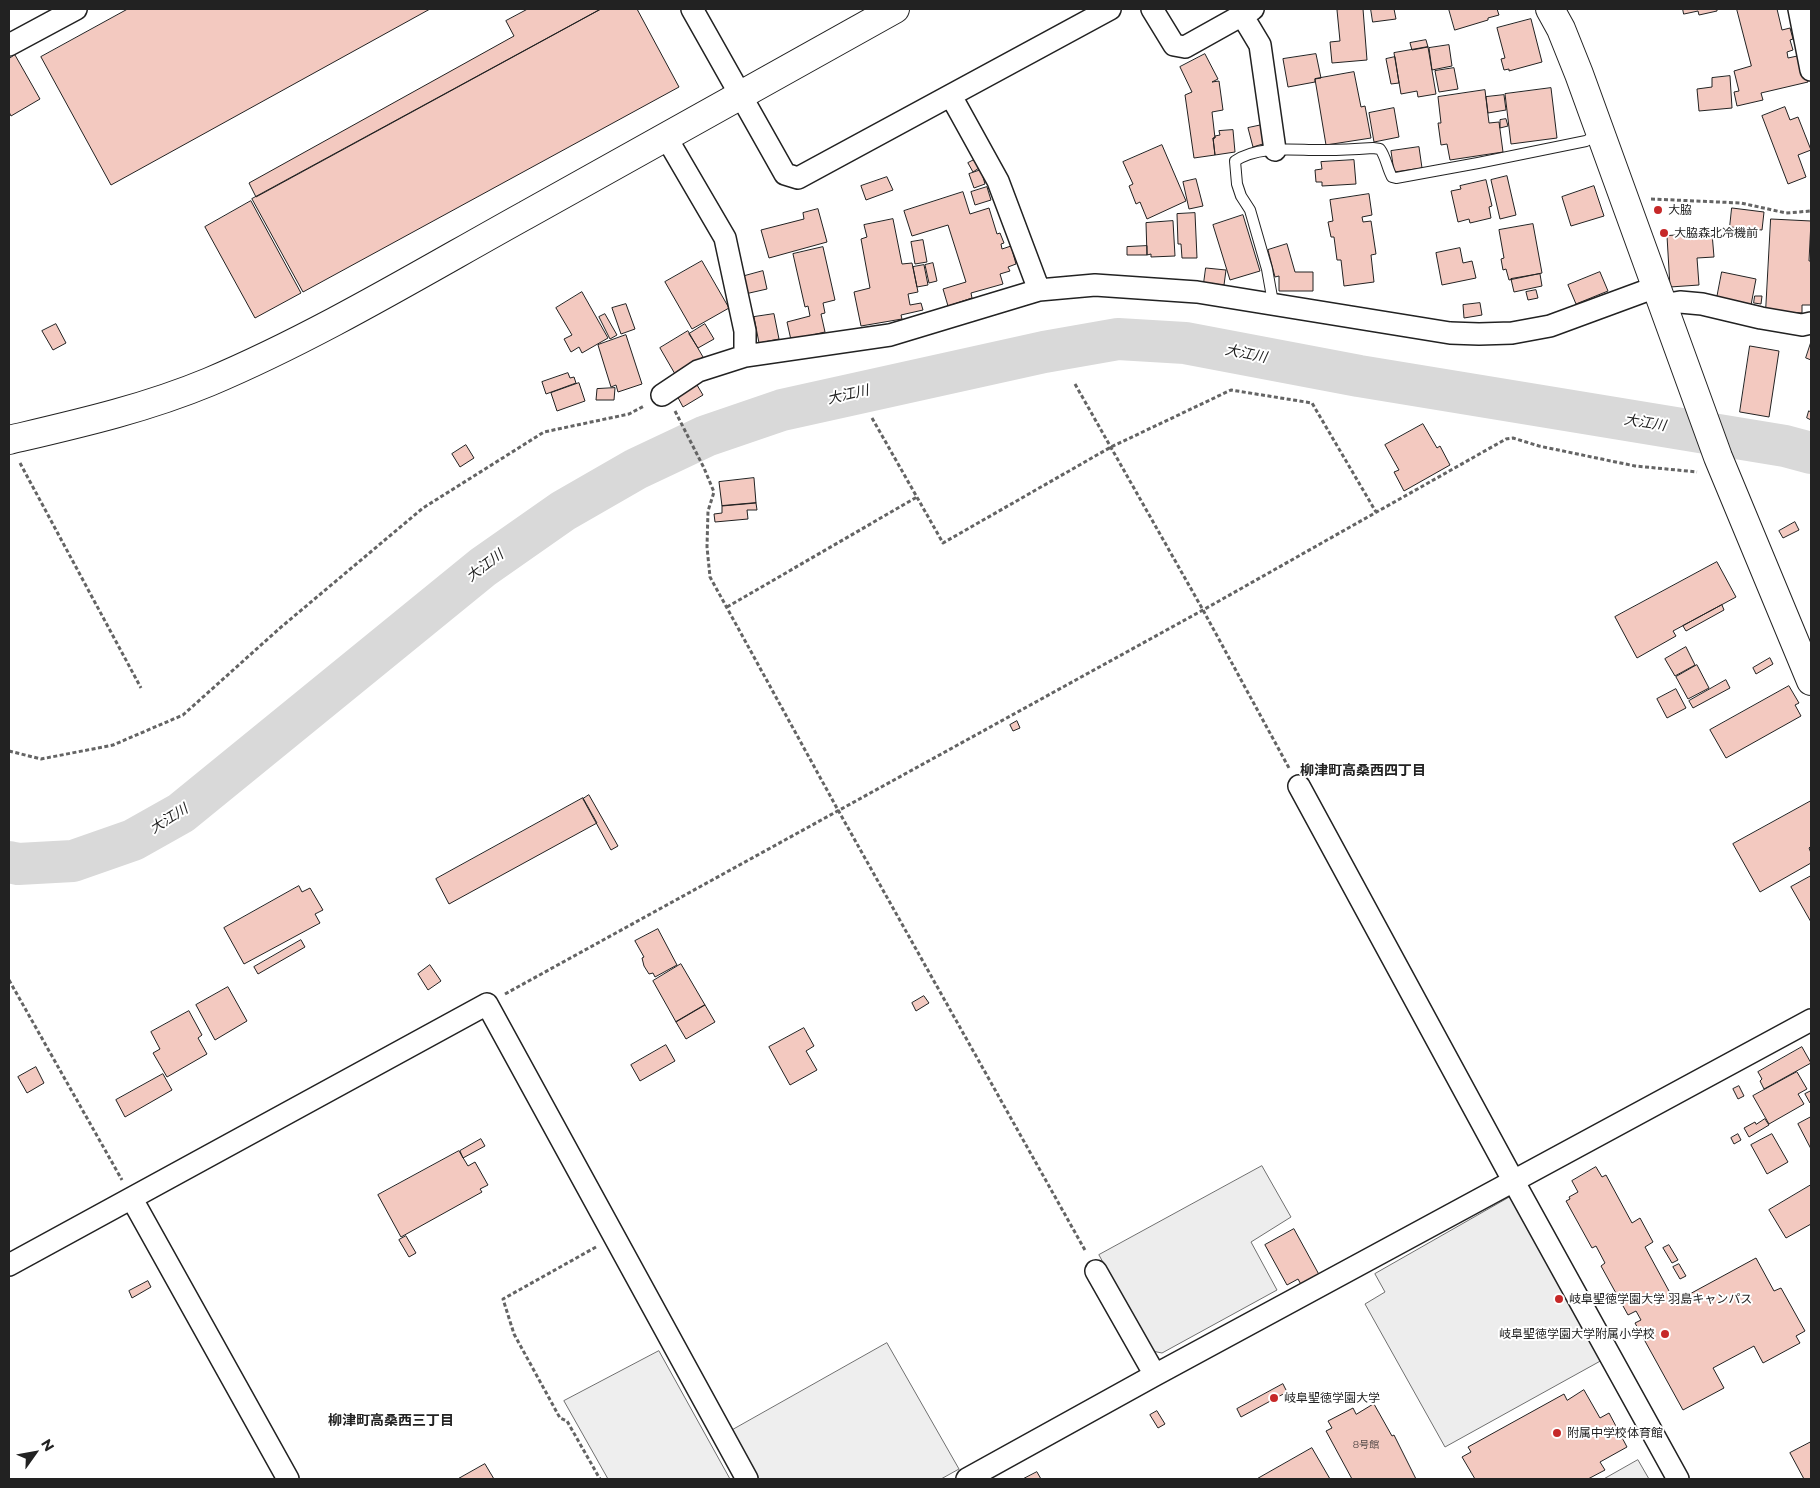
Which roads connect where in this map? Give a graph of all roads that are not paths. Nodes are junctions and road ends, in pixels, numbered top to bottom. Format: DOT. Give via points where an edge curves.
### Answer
graph roads {
  1 [pos="76,9"];
  2 [pos="692,9"];
  3 [pos="895,9"];
  4 [pos="1110,9"];
  5 [pos="1152,9"];
  6 [pos="1550,9"];
  7 [pos="1799,9"];
  8 [pos="1248,12"];
  9 [pos="9,45"];
  10 [pos="1811,70"];
  11 [pos="740,94"];
  12 [pos="951,96"];
  13 [pos="1600,133"];
  14 [pos="666,137"];
  15 [pos="1275,150"];
  16 [pos="1039,290"];
  17 [pos="1659,296"];
  18 [pos="1271,304"];
  19 [pos="1811,323"];
  20 [pos="745,356"];
  21 [pos="662,395"];
  22 [pos="13,449"];
  23 [pos="1811,681"];
  24 [pos="1299,786"];
  25 [pos="1811,1020"];
  26 [pos="1514,1182"];
  27 [pos="132,1199"];
  28 [pos="9,1265"];
  29 [pos="1096,1271"];
  30 [pos="1155,1375"];
  31 [pos="288,1479"];
  32 [pos="747,1479"];
  33 [pos="967,1479"];
  34 [pos="1678,1479"];
  1 -- 9 [label="street"];
  2 -- 11 [label="street"];
  3 -- 11 [label="street"];
  4 -- 12 [label="street"];
  5 -- 8 [label="street" via="1174,45 1186,47"];
  6 -- 13 [label="street" via="1565,38"];
  7 -- 10 [label="street"];
  8 -- 15 [label="street" via="1260,45"];
  11 -- 12 [label="street" via="785,174 798,178"];
  11 -- 14 [label="street"];
  12 -- 16 [label="street" via="998,181"];
  13 -- 15 [label="lane" via="1586,140 1478,164 1396,178 1392,177 1380,149"];
  13 -- 17 [label="street"];
  14 -- 20 [label="street" via="724,238 745,331"];
  14 -- 22 [label="street" via="266,356 208,382"];
  15 -- 18 [label="lane" via="1235,161 1241,196 1250,210 1267,269"];
  16 -- 18 [label="street" via="1095,285 1130,286 1197,292"];
  16 -- 20 [label="street" via="890,335"];
  17 -- 18 [label="street" via="1550,326 1512,333 1479,334 1450,333"];
  17 -- 19 [label="street" via="1778,321 1802,325"];
  17 -- 23 [label="street" via="1721,463"];
  20 -- 21 [label="street" via="698,371"];
  24 -- 26 [label="street"];
  25 -- 26 [label="street"];
  26 -- 30 [label="street"];
  26 -- 34 [label="street"];
  27 -- 28 [label="street"];
  27 -- 31 [label="street"];
  27 -- 32 [label="street" via="487,1004"];
  29 -- 30 [label="street"];
  30 -- 33 [label="street"];
}
